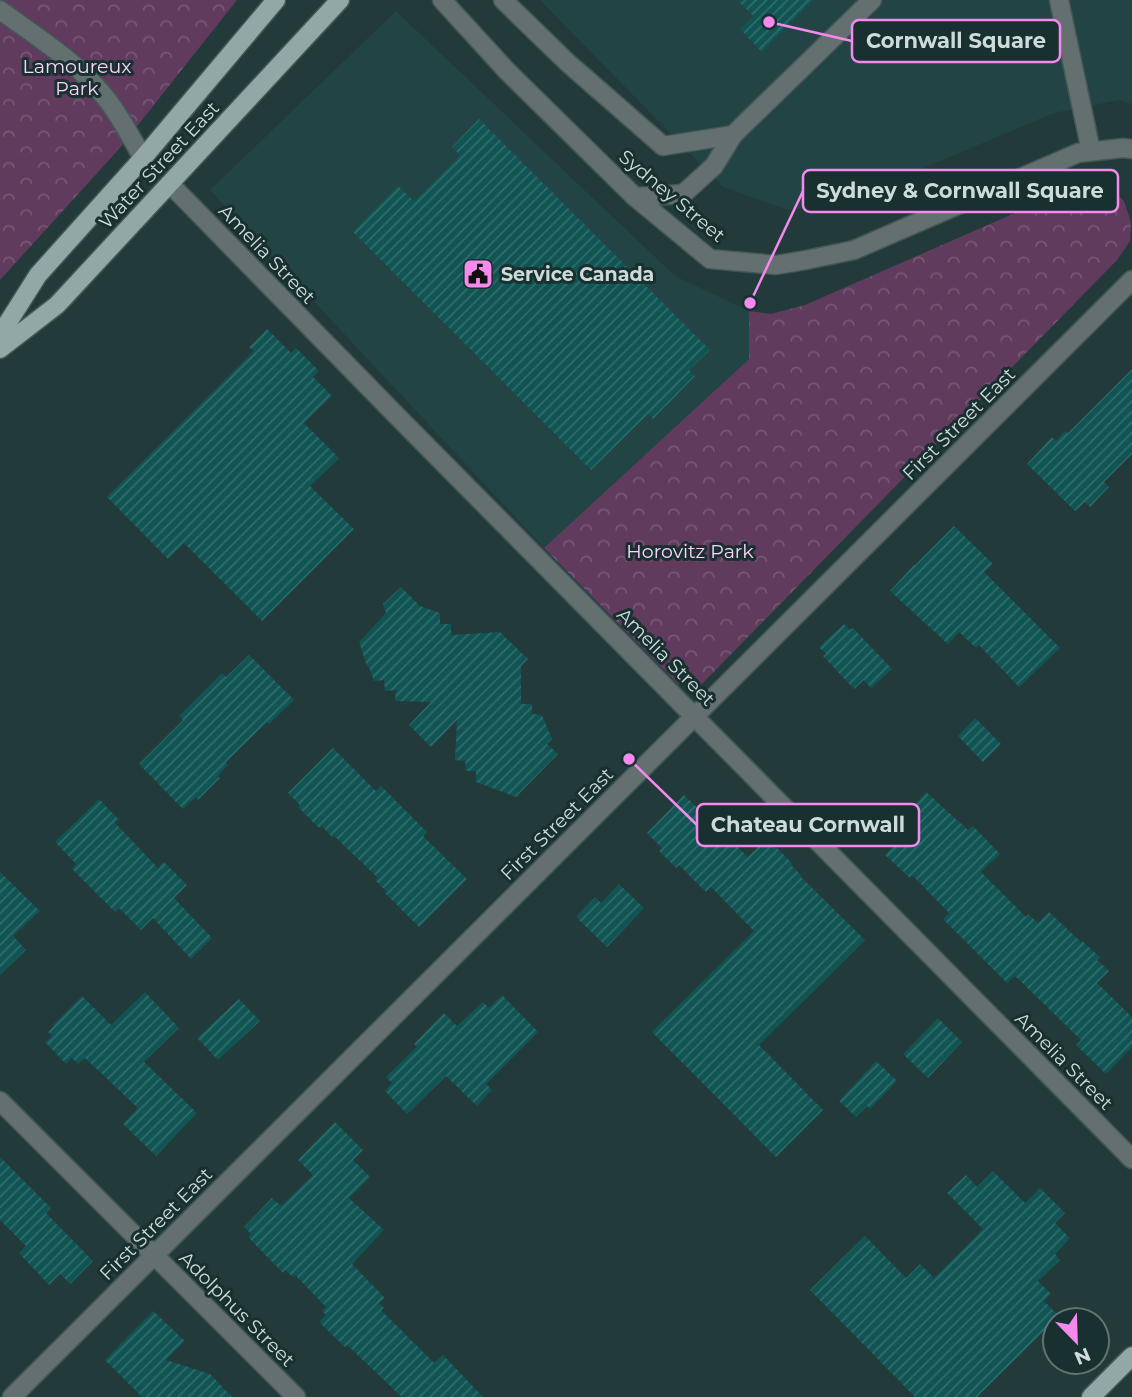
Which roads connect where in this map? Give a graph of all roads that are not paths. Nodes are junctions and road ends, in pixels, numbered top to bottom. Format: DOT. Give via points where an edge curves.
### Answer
graph roads {
  1 [pos="276,0"];
  2 [pos="340,0"];
  3 [pos="442,0"];
  4 [pos="503,0"];
  5 [pos="872,0"];
  6 [pos="1059,0"];
  7 [pos="0,10"];
  8 [pos="733,135"];
  9 [pos="1091,151"];
  10 [pos="1129,152"];
  11 [pos="143,158"];
  12 [pos="170,184"];
  13 [pos="635,197"];
  14 [pos="1132,280"];
  15 [pos="0,335"];
  16 [pos="0,348"];
  17 [pos="695,716"];
  18 [pos="0,1101"];
  19 [pos="1132,1159"];
  20 [pos="153,1256"];
  21 [pos="1132,1356"];
  22 [pos="12,1397"];
  23 [pos="296,1397"];
  24 [pos="1091,1397"];
  1 -- 11 [label="main road, Water Street East"];
  2 -- 12 [label="main road, Water Street East"];
  3 -- 13 [label="street, Sydney Street"];
  4 -- 8 [label="street" via="663,146"];
  5 -- 8 [label="street"];
  6 -- 9 [label="street"];
  7 -- 11 [label="street" via="88,77"];
  8 -- 13 [label="street" via="714,166 683,194"];
  9 -- 10 [label="street, Sydney Street"];
  9 -- 13 [label="street, Sydney Street" via="854,250 776,265 710,259"];
  11 -- 15 [label="main road, Water Street East" via="38,275"];
  12 -- 16 [label="main road, Water Street East" via="57,305"];
  12 -- 17 [label="street, Amelia Street"];
  14 -- 17 [label="street, First Street East"];
  17 -- 19 [label="street, Amelia Street"];
  17 -- 20 [label="street, First Street East"];
  18 -- 20 [label="street, Adolphus Street"];
  20 -- 22 [label="street, First Street East"];
  20 -- 23 [label="street, Adolphus Street"];
  21 -- 24 [label="main road"];
}
